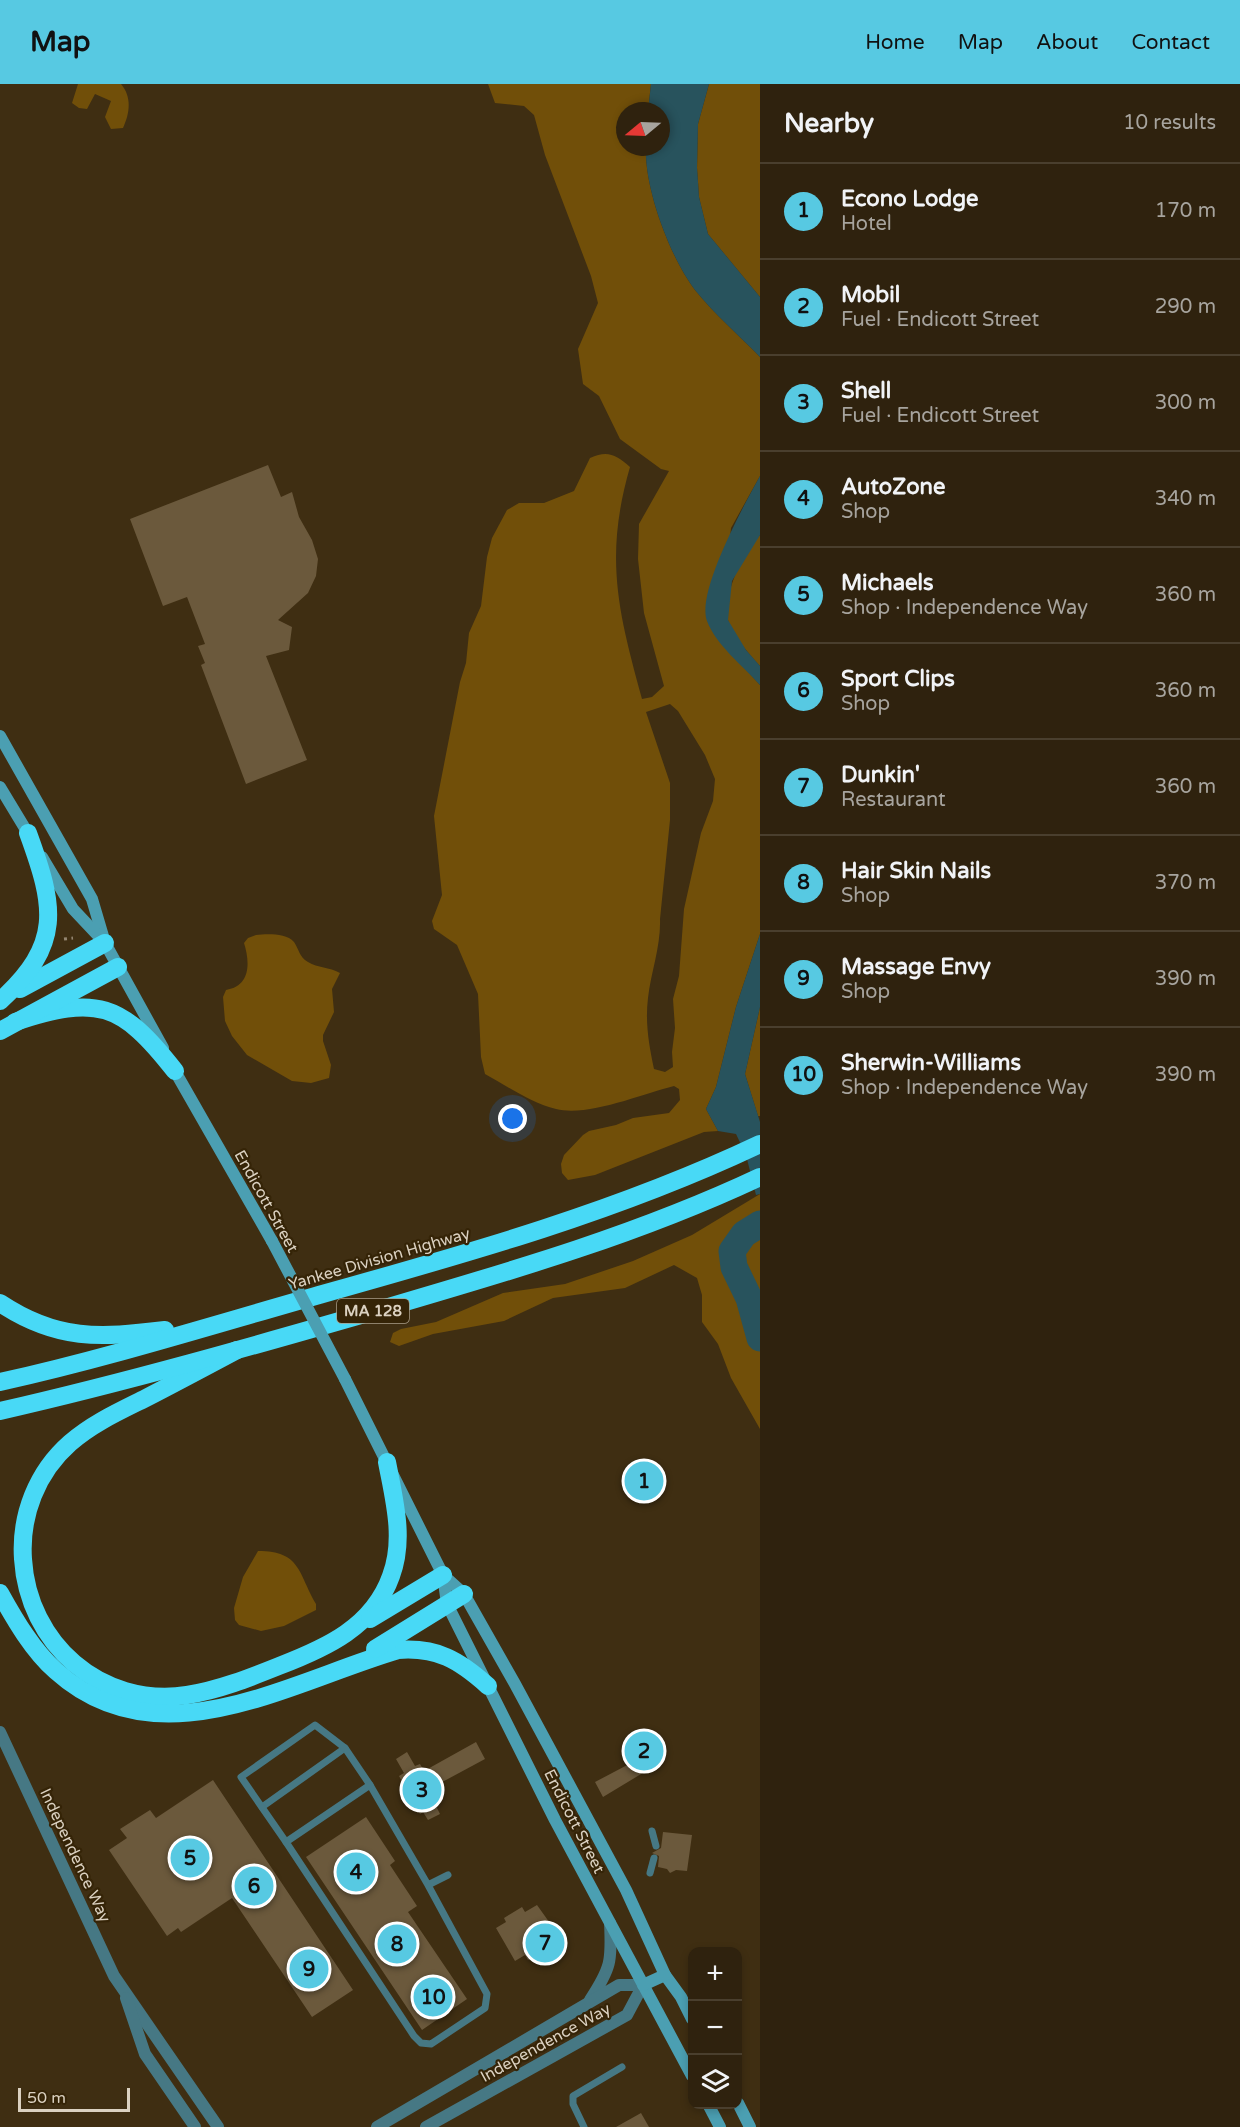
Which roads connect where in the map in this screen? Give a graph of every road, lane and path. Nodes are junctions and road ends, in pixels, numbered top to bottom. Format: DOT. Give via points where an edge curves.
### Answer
graph roads {
  1 [pos="0,736"];
  2 [pos="0,787"];
  3 [pos="28,833"];
  4 [pos="73,938"];
  5 [pos="64,939"];
  6 [pos="105,943"];
  7 [pos="118,967"];
  8 [pos="1,1001"];
  9 [pos="7,1027"];
  10 [pos="175,1071"];
  11 [pos="760,1144"];
  12 [pos="760,1177"];
  13 [pos="0,1304"];
  14 [pos="224,1322"];
  15 [pos="237,1350"];
  16 [pos="0,1382"];
  17 [pos="0,1411"];
  18 [pos="387,1462"];
  19 [pos="443,1575"];
  20 [pos="0,1593"];
  21 [pos="464,1594"];
  22 [pos="447,1604"];
  23 [pos="357,1627"];
  24 [pos="350,1664"];
  25 [pos="488,1686"];
  26 [pos="0,1732"];
  27 [pos="345,1748"];
  28 [pos="370,1785"];
  29 [pos="262,1807"];
  30 [pos="652,1831"];
  31 [pos="286,1842"];
  32 [pos="656,1846"];
  33 [pos="654,1858"];
  34 [pos="650,1873"];
  35 [pos="448,1875"];
  36 [pos="428,1885"];
  37 [pos="610,1923"];
  38 [pos="665,1975"];
  39 [pos="643,1984"];
  40 [pos="124,1991"];
  41 [pos="587,2003"];
  42 [pos="688,2009"];
  43 [pos="622,2067"];
  44 [pos="688,2067"];
  45 [pos="711,2109"];
  46 [pos="741,2109"];
  47 [pos="195,2127"];
  48 [pos="218,2127"];
  49 [pos="377,2127"];
  50 [pos="426,2127"];
  51 [pos="584,2127"];
  52 [pos="720,2127"];
  53 [pos="750,2127"];
  1 -- 6 [label="main road, Endicott Street" via="92,899"];
  2 -- 3 [label="main road, Endicott Street"];
  3 -- 6 [label="main road, Endicott Street" via="73,909"];
  3 -- 8 [label="highway" via="44,877 49,920 37,961"];
  4 -- 5 [label="path"];
  6 -- 7 [label="main road, Endicott Street"];
  6 -- 8 [label="highway"];
  7 -- 9 [label="highway"];
  7 -- 10 [label="main road, Endicott Street"];
  9 -- 10 [label="highway" via="71,1006 102,1008 134,1026"];
  10 -- 18 [label="main road, Endicott Street, bridge" via="272,1241"];
  11 -- 14 [label="highway, Yankee Division Highway / MA 128" via="634,1198 552,1227"];
  12 -- 15 [label="highway, MA 128" via="627,1232 557,1256"];
  13 -- 14 [label="highway" via="40,1326 77,1335 110,1337"];
  14 -- 16 [label="highway, Yankee Division Highway / MA 128"];
  15 -- 17 [label="highway, MA 128"];
  15 -- 23 [label="highway" via="90,1428 56,1457 40,1479 24,1524 25,1587 33,1608 43,1630 76,1666 123,1692 154,1697 185,1696 249,1678 306,1655"];
  18 -- 19 [label="main road, Endicott Street"];
  18 -- 23 [label="highway" via="397,1519 397,1560 384,1593"];
  19 -- 21 [label="main road, Endicott Street"];
  19 -- 22 [label="main road, Endicott Street"];
  19 -- 23 [label="highway"];
  20 -- 24 [label="highway" via="55,1670 95,1698 144,1713 186,1714 230,1707"];
  21 -- 22 [label="highway"];
  21 -- 38 [label="main road, Endicott Street" via="621,1880"];
  22 -- 24 [label="highway"];
  22 -- 25 [label="main road, Endicott Street"];
  24 -- 25 [label="highway" via="398,1650 436,1651"];
  25 -- 37 [label="main road, Endicott Street"];
  26 -- 40 [label="street, Independence Way"];
  27 -- 28 [label="lane"];
  27 -- 29 [label="lane"];
  27 -- 29 [label="lane" via="315,1725 241,1777"];
  28 -- 31 [label="lane"];
  28 -- 36 [label="lane"];
  29 -- 31 [label="lane"];
  30 -- 32 [label="lane"];
  31 -- 36 [label="lane" via="414,2037 421,2043 432,2044 485,2008 487,1994"];
  33 -- 34 [label="lane"];
  35 -- 36 [label="lane"];
  37 -- 39 [label="main road, Endicott Street"];
  37 -- 41 [label="street, Independence Way" via="612,1954 606,1976"];
  38 -- 39 [label="main road"];
  38 -- 42 [label="main road, Endicott Street"];
  39 -- 41 [label="street, Independence Way" via="619,1985"];
  39 -- 44 [label="main road, Endicott Street"];
  39 -- 50 [label="street, Independence Way" via="627,2016"];
  40 -- 47 [label="street, Independence Way" via="145,2054"];
  40 -- 48 [label="street, Independence Way"];
  41 -- 49 [label="street, Independence Way"];
  43 -- 51 [label="lane" via="573,2096"];
  45 -- 52 [label="main road"];
  46 -- 53 [label="main road"];
}
